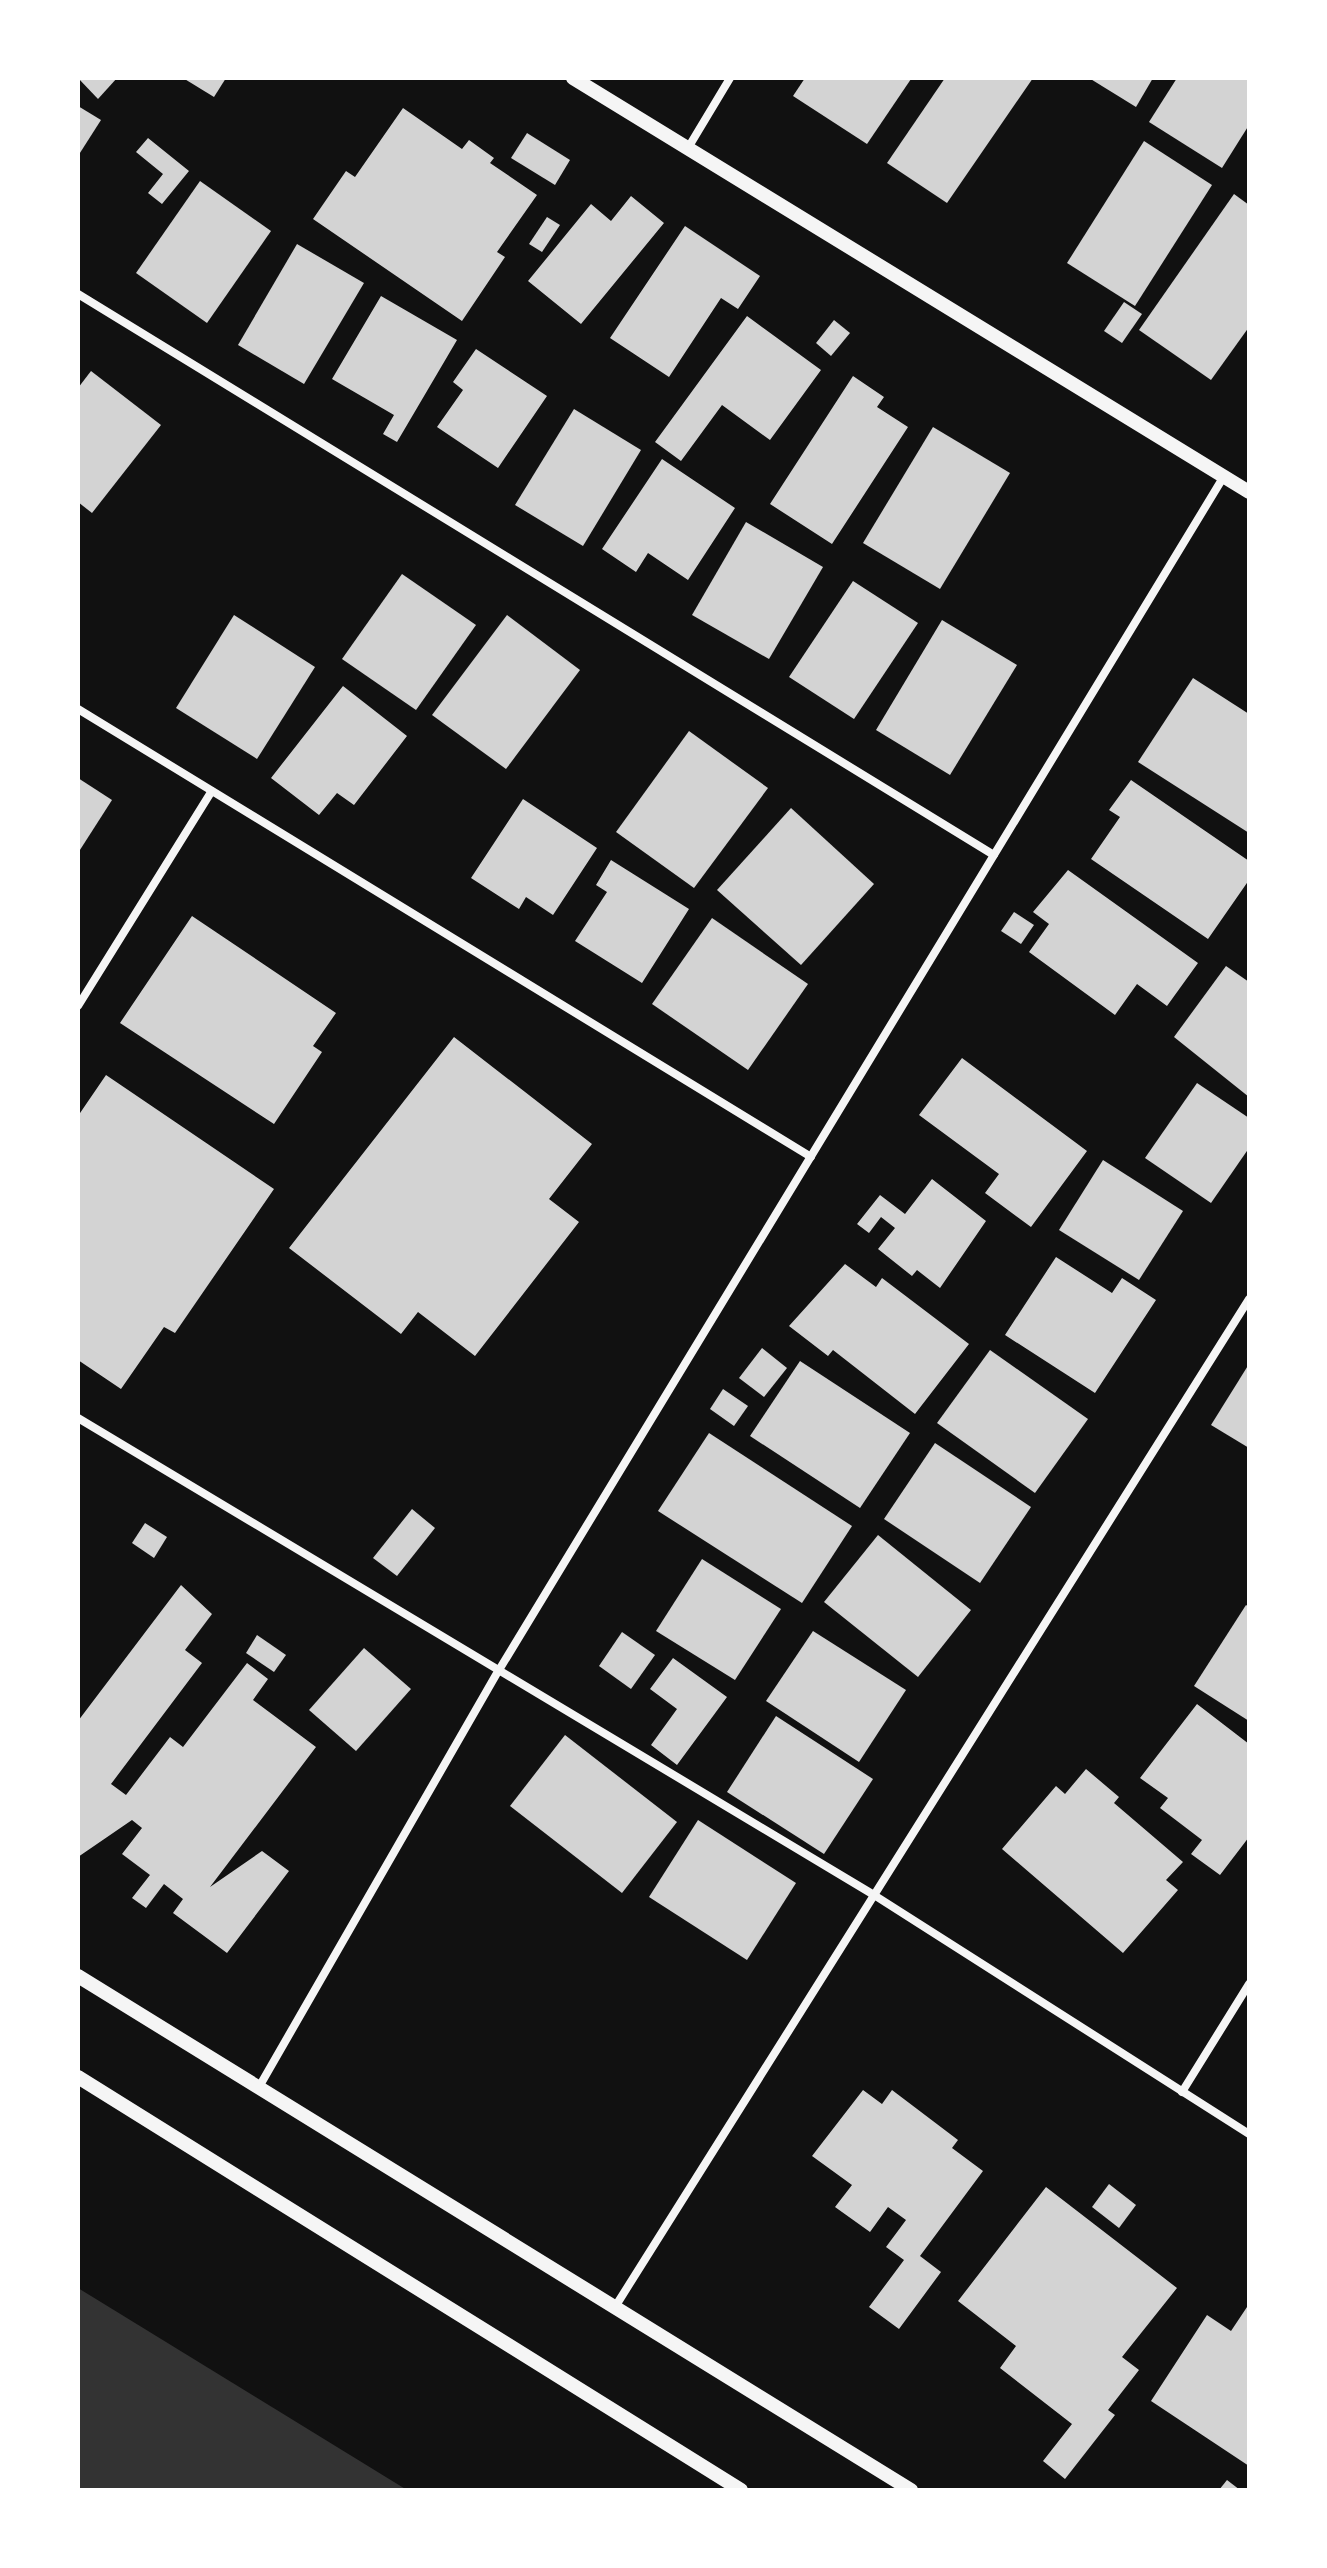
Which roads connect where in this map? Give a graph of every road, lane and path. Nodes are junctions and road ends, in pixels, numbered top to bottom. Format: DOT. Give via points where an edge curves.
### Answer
graph roads {
  1 [pos="573,78"];
  2 [pos="730,78"];
  3 [pos="688,148"];
  4 [pos="78,294"];
  5 [pos="1224,476"];
  6 [pos="1249,492"];
  7 [pos="78,709"];
  8 [pos="212,791"];
  9 [pos="994,855"];
  10 [pos="78,1006"];
  11 [pos="811,1157"];
  12 [pos="1249,1299"];
  13 [pos="78,1418"];
  14 [pos="499,1670"];
  15 [pos="874,1895"];
  16 [pos="78,1976"];
  17 [pos="1249,1984"];
  18 [pos="78,2077"];
  19 [pos="259,2087"];
  20 [pos="1182,2092"];
  21 [pos="1249,2134"];
  22 [pos="615,2307"];
  23 [pos="741,2490"];
  24 [pos="911,2490"];
  1 -- 3 [label="street"];
  2 -- 3 [label="street"];
  3 -- 5 [label="street"];
  4 -- 9 [label="street"];
  5 -- 6 [label="street"];
  5 -- 9 [label="street"];
  7 -- 8 [label="street"];
  8 -- 10 [label="street"];
  8 -- 11 [label="street"];
  9 -- 11 [label="street"];
  11 -- 14 [label="street"];
  12 -- 15 [label="street"];
  13 -- 14 [label="street"];
  14 -- 15 [label="street"];
  14 -- 19 [label="street"];
  15 -- 20 [label="street"];
  15 -- 22 [label="street"];
  16 -- 19 [label="street"];
  17 -- 20 [label="street"];
  18 -- 23 [label="street"];
  19 -- 22 [label="street"];
  20 -- 21 [label="street"];
  22 -- 24 [label="street"];
}
